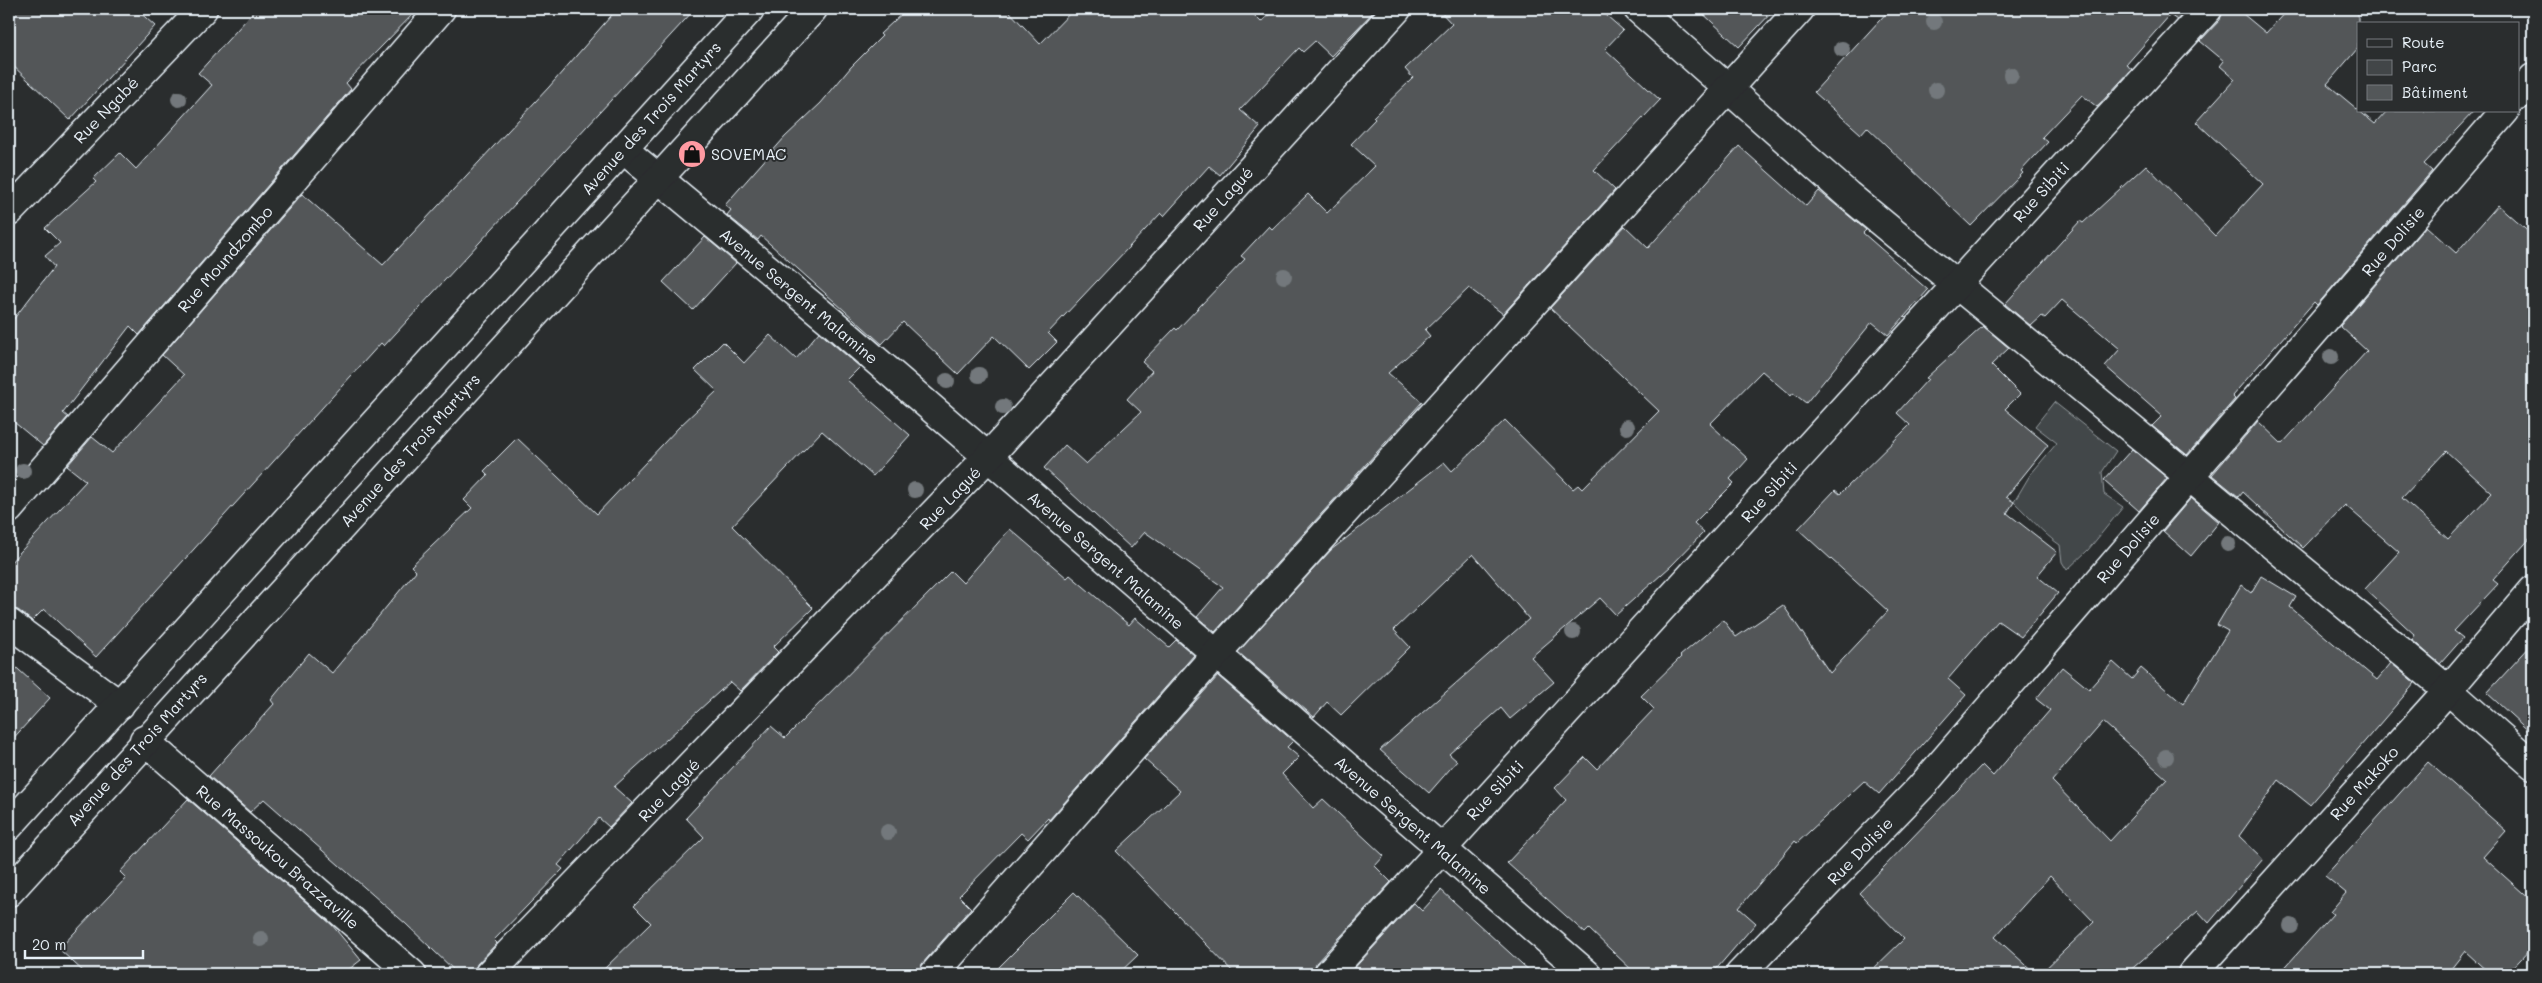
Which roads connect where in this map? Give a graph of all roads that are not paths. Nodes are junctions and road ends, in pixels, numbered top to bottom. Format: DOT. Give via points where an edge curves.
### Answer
graph roads {
  1 [pos="203,9"];
  2 [pos="441,9"];
  3 [pos="750,9"];
  4 [pos="813,9"];
  5 [pos="1397,9"];
  6 [pos="1638,9"];
  7 [pos="1800,9"];
  8 [pos="2208,9"];
  9 [pos="2533,78"];
  10 [pos="1727,89"];
  11 [pos="2520,94"];
  12 [pos="2504,112"];
  13 [pos="623,149"];
  14 [pos="659,178"];
  15 [pos="9,212"];
  16 [pos="1957,284"];
  17 [pos="987,458"];
  18 [pos="2189,476"];
  19 [pos="9,509"];
  20 [pos="2533,590"];
  21 [pos="9,623"];
  22 [pos="1216,654"];
  23 [pos="2448,690"];
  24 [pos="120,704"];
  25 [pos="144,740"];
  26 [pos="2533,765"];
  27 [pos="9,826"];
  28 [pos="1440,849"];
  29 [pos="9,892"];
  30 [pos="412,974"];
  31 [pos="489,974"];
  32 [pos="934,974"];
  33 [pos="1328,974"];
  34 [pos="1587,974"];
  35 [pos="1740,974"];
  36 [pos="2192,974"];
  1 -- 15 [label="street, Rue Ngabé"];
  2 -- 19 [label="street, Rue Moundzombo"];
  3 -- 13 [label="street, Avenue des Trois Martyrs"];
  4 -- 14 [label="street, Avenue des Trois Martyrs"];
  5 -- 17 [label="street, Rue Lagué"];
  6 -- 10 [label="street"];
  7 -- 10 [label="street"];
  8 -- 16 [label="street, Rue Sibiti"];
  9 -- 11 [label="street"];
  10 -- 16 [label="street" via="1848,195"];
  10 -- 22 [label="street"];
  12 -- 18 [label="street, Rue Dolisie"];
  13 -- 14 [label="street, Avenue Sergent Malamine"];
  13 -- 24 [label="street, Avenue des Trois Martyrs"];
  14 -- 17 [label="street, Avenue Sergent Malamine" via="834,324"];
  14 -- 25 [label="street, Avenue des Trois Martyrs"];
  16 -- 18 [label="street"];
  16 -- 28 [label="street, Rue Sibiti"];
  17 -- 22 [label="street, Avenue Sergent Malamine"];
  17 -- 31 [label="street, Rue Lagué"];
  18 -- 23 [label="street"];
  18 -- 35 [label="street, Rue Dolisie" via="1922,787"];
  20 -- 23 [label="street, Rue Makoko"];
  21 -- 24 [label="street"];
  22 -- 28 [label="street, Avenue Sergent Malamine"];
  22 -- 32 [label="street"];
  23 -- 26 [label="street"];
  23 -- 36 [label="street, Rue Makoko"];
  24 -- 27 [label="street, Avenue des Trois Martyrs"];
  25 -- 29 [label="street, Avenue des Trois Martyrs"];
  25 -- 30 [label="street, Rue Massoukou Brazzaville"];
  28 -- 33 [label="street, Rue Sibiti"];
  28 -- 34 [label="street, Avenue Sergent Malamine"];
}
